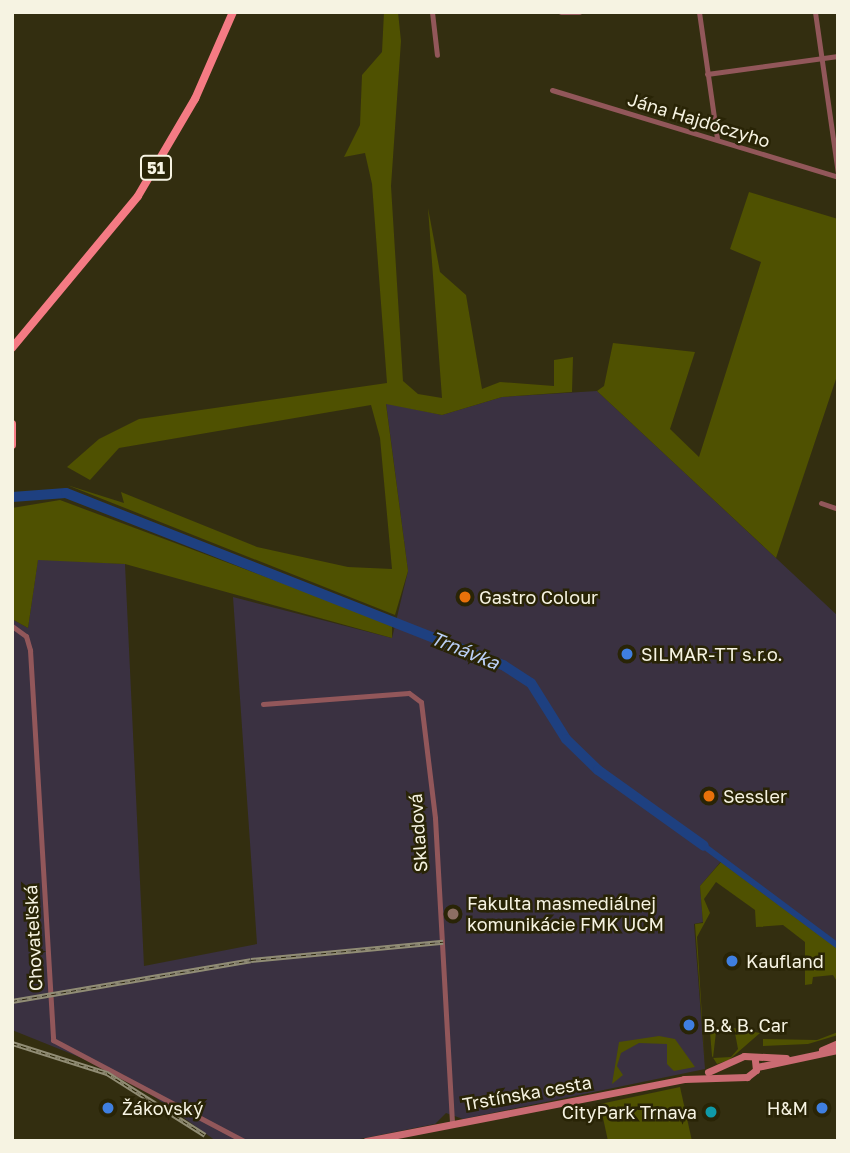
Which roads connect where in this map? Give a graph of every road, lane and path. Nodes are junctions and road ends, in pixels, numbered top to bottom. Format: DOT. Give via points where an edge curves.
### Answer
graph roads {
  1 [pos="233,12"];
  2 [pos="432,12"];
  3 [pos="561,12"];
  4 [pos="579,12"];
  5 [pos="699,12"];
  6 [pos="816,12"];
  7 [pos="438,55"];
  8 [pos="838,56"];
  9 [pos="821,58"];
  10 [pos="707,74"];
  11 [pos="552,90"];
  12 [pos="717,139"];
  13 [pos="838,175"];
  14 [pos="13,347"];
  15 [pos="12,424"];
  16 [pos="12,445"];
  17 [pos="821,503"];
  18 [pos="838,509"];
  19 [pos="12,626"];
  20 [pos="263,704"];
  21 [pos="838,1042"];
  22 [pos="822,1050"];
  23 [pos="838,1051"];
  24 [pos="736,1063"];
  25 [pos="756,1064"];
  26 [pos="738,1074"];
  27 [pos="694,1077"];
  28 [pos="452,1123"];
  29 [pos="244,1141"];
  30 [pos="366,1141"];
  1 -- 14 [label="main road, 51" via="152,174 94,256"];
  2 -- 7 [label="street"];
  3 -- 4 [label="street"];
  5 -- 10 [label="street"];
  6 -- 9 [label="street"];
  8 -- 9 [label="street"];
  9 -- 10 [label="street"];
  9 -- 13 [label="street"];
  10 -- 12 [label="street"];
  11 -- 12 [label="street, Jána Hajdóczyho"];
  12 -- 13 [label="street, Jána Hajdóczyho"];
  15 -- 16 [label="main road"];
  17 -- 18 [label="street"];
  19 -- 29 [label="street, Chovateľská" via="26,636 30,650 54,1040"];
  20 -- 28 [label="street, Skladová" via="409,693 421,702 435,818"];
  21 -- 22 [label="main road, Trstínska cesta"];
  22 -- 23 [label="main road, Trstínska cesta"];
  22 -- 25 [label="main road, Trstínska cesta"];
  24 -- 25 [label="main road, Trstínska cesta" via="744,1056"];
  24 -- 26 [label="main road"];
  24 -- 27 [label="main road, Trstínska cesta"];
  25 -- 26 [label="main road, Trstínska cesta" via="750,1076"];
  26 -- 27 [label="main road, Trstínska cesta"];
  27 -- 28 [label="main road, Trstínska cesta"];
  28 -- 30 [label="main road, Trstínska cesta"];
}
